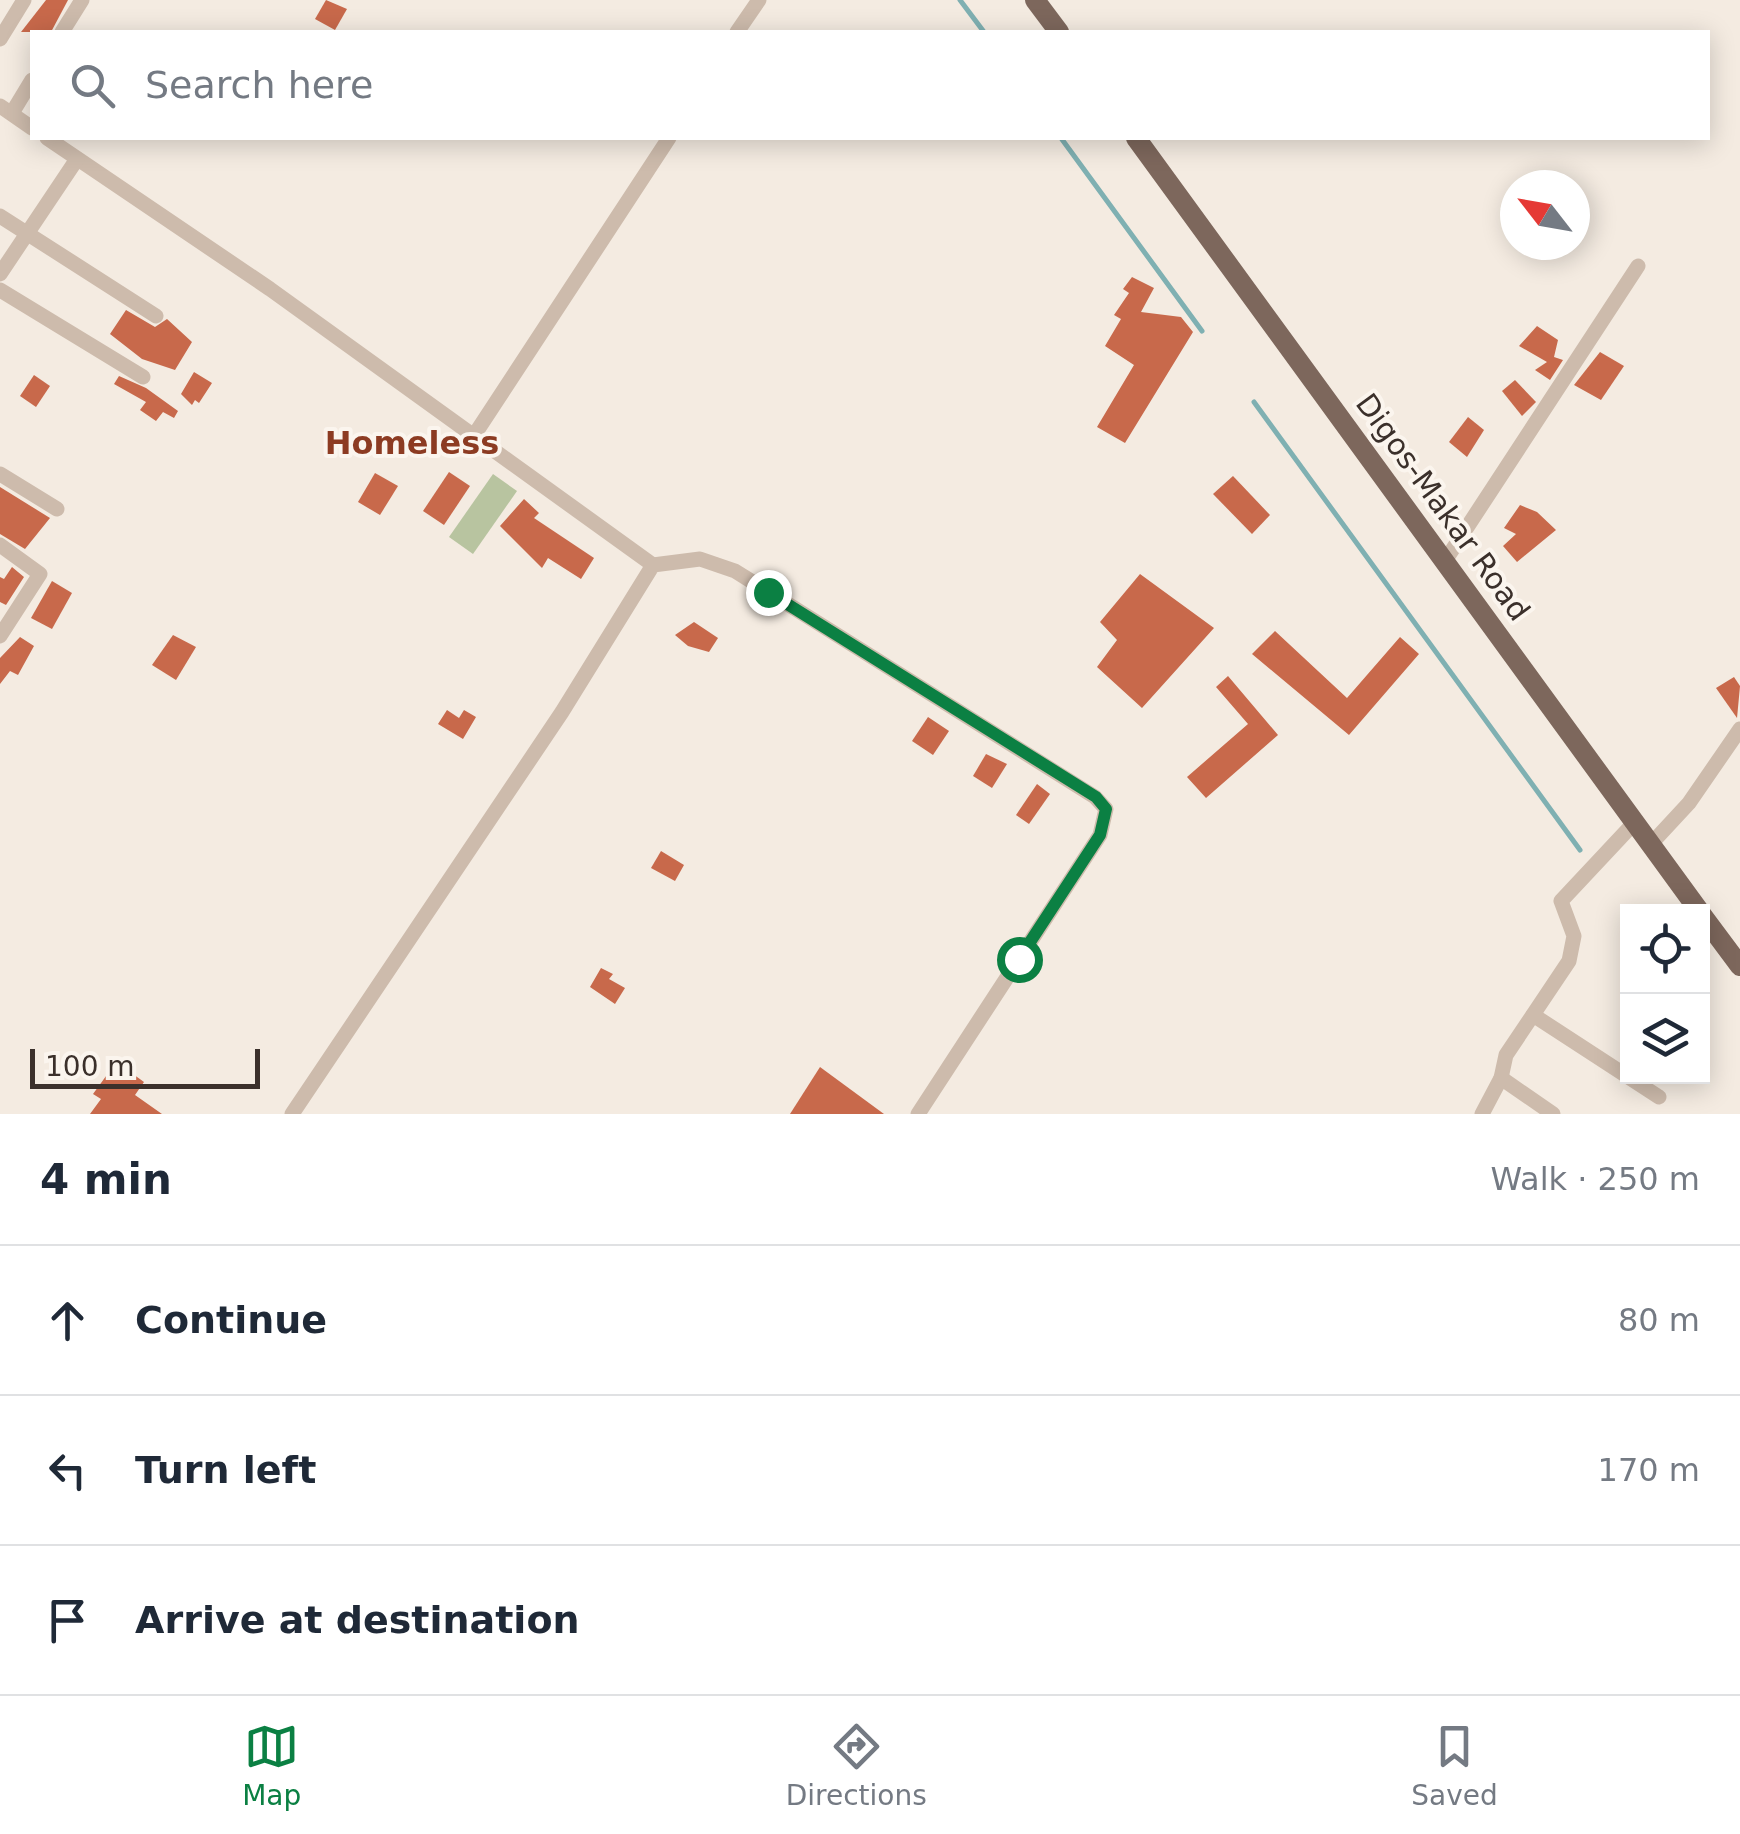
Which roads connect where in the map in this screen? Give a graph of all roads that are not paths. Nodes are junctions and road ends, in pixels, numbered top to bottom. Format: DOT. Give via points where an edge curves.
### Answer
graph roads {
  1 [pos="24,0"];
  2 [pos="82,0"];
  3 [pos="758,0"];
  4 [pos="1035,0"];
  5 [pos="63,30"];
  6 [pos="738,30"];
  7 [pos="1058,30"];
  8 [pos="0,39"];
  9 [pos="30,82"];
  10 [pos="6,110"];
  11 [pos="30,127"];
  12 [pos="50,140"];
  13 [pos="668,140"];
  14 [pos="1137,140"];
  15 [pos="77,159"];
  16 [pos="0,216"];
  17 [pos="28,234"];
  18 [pos="1638,266"];
  19 [pos="0,274"];
  20 [pos="0,290"];
  21 [pos="156,316"];
  22 [pos="143,377"];
  23 [pos="474,437"];
  24 [pos="0,474"];
  25 [pos="57,509"];
  26 [pos="0,545"];
  27 [pos="1445,561"];
  28 [pos="654,566"];
  29 [pos="0,636"];
  30 [pos="1740,729"];
  31 [pos="1635,822"];
  32 [pos="1651,844"];
  33 [pos="1694,904"];
  34 [pos="1710,925"];
  35 [pos="1740,966"];
  36 [pos="1532,1015"];
  37 [pos="1500,1078"];
  38 [pos="1659,1097"];
  39 [pos="292,1114"];
  40 [pos="918,1114"];
  41 [pos="1482,1114"];
  42 [pos="1553,1114"];
  1 -- 8 [label="street"];
  2 -- 5 [label="street"];
  3 -- 6 [label="street"];
  4 -- 7 [label="main road"];
  9 -- 10 [label="street"];
  10 -- 11 [label="street"];
  12 -- 15 [label="street"];
  13 -- 23 [label="street"];
  14 -- 27 [label="main road, Digos-Makar Road"];
  15 -- 17 [label="street"];
  15 -- 23 [label="street"];
  16 -- 17 [label="street"];
  17 -- 19 [label="street"];
  17 -- 21 [label="street"];
  18 -- 27 [label="street"];
  20 -- 22 [label="street"];
  23 -- 28 [label="street"];
  24 -- 25 [label="street"];
  26 -- 29 [label="street" via="40,574"];
  27 -- 31 [label="main road, Digos-Makar Road"];
  28 -- 39 [label="street"];
  28 -- 40 [label="street" via="700,560 735,572 1106,809 1100,835"];
  30 -- 32 [label="street" via="1689,804"];
  31 -- 32 [label="main road, Digos-Makar Road"];
  31 -- 36 [label="street" via="1561,902 1574,946"];
  32 -- 33 [label="main road, Digos-Makar Road"];
  34 -- 35 [label="main road, Digos-Makar Road"];
  36 -- 37 [label="street" via="1506,1055"];
  36 -- 38 [label="street"];
  37 -- 41 [label="street"];
  37 -- 42 [label="street"];
}
